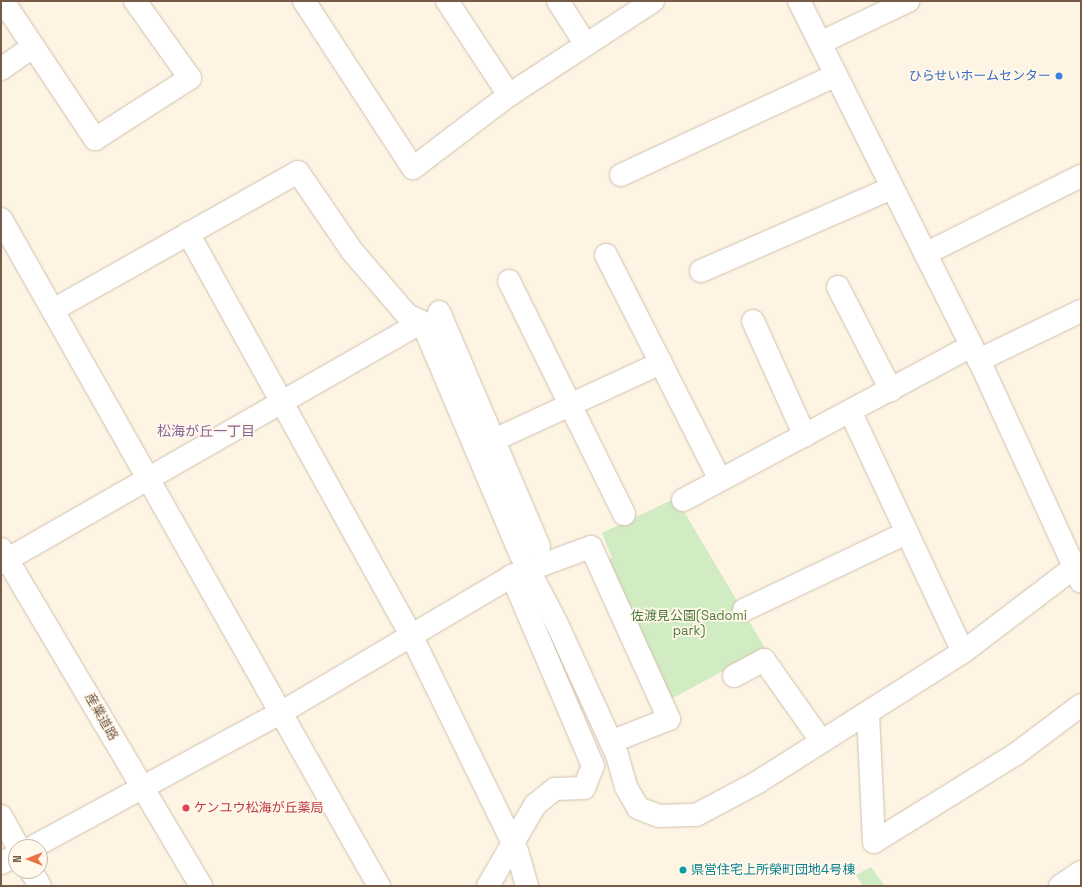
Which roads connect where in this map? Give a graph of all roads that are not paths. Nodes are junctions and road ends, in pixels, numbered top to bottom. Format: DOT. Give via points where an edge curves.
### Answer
graph roads {
  1 [pos="3,1"];
  2 [pos="135,1"];
  3 [pos="304,1"];
  4 [pos="447,1"];
  5 [pos="558,1"];
  6 [pos="653,1"];
  7 [pos="799,1"];
  8 [pos="908,1"];
  9 [pos="820,43"];
  10 [pos="586,44"];
  11 [pos="32,47"];
  12 [pos="1,69"];
  13 [pos="836,75"];
  14 [pos="509,95"];
  15 [pos="620,175"];
  16 [pos="1081,176"];
  17 [pos="892,188"];
  18 [pos="1,219"];
  19 [pos="188,233"];
  20 [pos="925,254"];
  21 [pos="606,255"];
  22 [pos="701,271"];
  23 [pos="509,281"];
  24 [pos="838,288"];
  25 [pos="54,310"];
  26 [pos="1081,311"];
  27 [pos="430,317"];
  28 [pos="754,321"];
  29 [pos="975,353"];
  30 [pos="661,363"];
  31 [pos="891,390"];
  32 [pos="282,403"];
  33 [pos="568,405"];
  34 [pos="851,413"];
  35 [pos="805,436"];
  36 [pos="494,440"];
  37 [pos="150,478"];
  38 [pos="720,480"];
  39 [pos="682,500"];
  40 [pos="624,514"];
  41 [pos="906,533"];
  42 [pos="538,547"];
  43 [pos="3,557"];
  44 [pos="1079,570"];
  45 [pos="521,572"];
  46 [pos="744,610"];
  47 [pos="410,634"];
  48 [pos="963,652"];
  49 [pos="734,676"];
  50 [pos="1081,705"];
  51 [pos="282,712"];
  52 [pos="868,714"];
  53 [pos="610,742"];
  54 [pos="822,742"];
  55 [pos="143,789"];
  56 [pos="1,816"];
  57 [pos="14,839"];
  58 [pos="48,839"];
  59 [pos="512,842"];
  60 [pos="201,886"];
  61 [pos="379,886"];
  62 [pos="488,886"];
  63 [pos="527,886"];
  1 -- 11 [label="street"];
  2 -- 11 [label="street" via="190,78 95,139"];
  3 -- 14 [label="street" via="413,168"];
  4 -- 14 [label="street"];
  5 -- 10 [label="street"];
  6 -- 10 [label="street"];
  7 -- 9 [label="street"];
  8 -- 9 [label="street"];
  9 -- 13 [label="street"];
  10 -- 14 [label="street"];
  11 -- 12 [label="street"];
  13 -- 15 [label="street"];
  13 -- 17 [label="street"];
  16 -- 20 [label="street"];
  17 -- 20 [label="street"];
  17 -- 22 [label="street"];
  18 -- 25 [label="street"];
  19 -- 25 [label="street"];
  19 -- 27 [label="street" via="298,172 352,251 407,315"];
  19 -- 32 [label="street"];
  20 -- 29 [label="street"];
  21 -- 30 [label="street"];
  23 -- 33 [label="street"];
  24 -- 31 [label="street"];
  25 -- 37 [label="street"];
  26 -- 29 [label="street"];
  27 -- 32 [label="street"];
  27 -- 36 [label="street"];
  27 -- 45 [label="street" via="521,555"];
  28 -- 35 [label="street"];
  29 -- 31 [label="street"];
  29 -- 44 [label="street"];
  30 -- 33 [label="street"];
  30 -- 38 [label="street"];
  31 -- 34 [label="street"];
  32 -- 37 [label="street"];
  32 -- 47 [label="street"];
  33 -- 36 [label="street"];
  33 -- 40 [label="street"];
  34 -- 35 [label="street"];
  34 -- 41 [label="street"];
  35 -- 38 [label="street"];
  36 -- 42 [label="street"];
  37 -- 43 [label="street"];
  37 -- 51 [label="street"];
  38 -- 39 [label="street"];
  41 -- 46 [label="street"];
  41 -- 48 [label="street"];
  43 -- 55 [label="street, 産業道路"];
  44 -- 48 [label="street"];
  45 -- 47 [label="street"];
  45 -- 53 [label="street"];
  45 -- 53 [label="street" via="591,547 669,718"];
  45 -- 59 [label="street" via="593,766 584,788 555,789 535,805"];
  47 -- 51 [label="street"];
  47 -- 59 [label="street"];
  48 -- 52 [label="street"];
  49 -- 54 [label="street" via="764,660"];
  50 -- 52 [label="street" via="1016,754 874,842"];
  51 -- 55 [label="street"];
  51 -- 61 [label="street"];
  52 -- 54 [label="street"];
  53 -- 54 [label="street" via="626,787 638,808 659,816 696,815"];
  55 -- 58 [label="street"];
  55 -- 60 [label="street, 産業道路"];
  56 -- 57 [label="street"];
  59 -- 62 [label="street"];
  59 -- 63 [label="street"];
}
